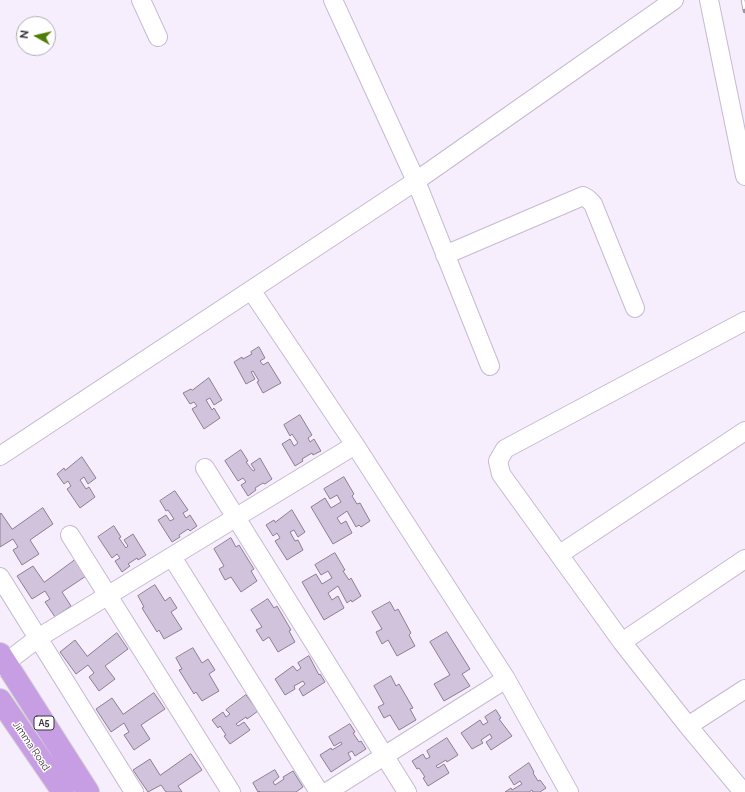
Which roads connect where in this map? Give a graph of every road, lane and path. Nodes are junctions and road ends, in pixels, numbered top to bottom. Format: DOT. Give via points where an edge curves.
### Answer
graph roads {
  1 [pos="141,0"];
  2 [pos="333,0"];
  3 [pos="674,0"];
  4 [pos="708,0"];
  5 [pos="158,37"];
  6 [pos="745,176"];
  7 [pos="416,181"];
  8 [pos="445,255"];
  9 [pos="251,290"];
  10 [pos="635,308"];
  11 [pos="745,321"];
  12 [pos="490,366"];
  13 [pos="745,431"];
  14 [pos="355,445"];
  15 [pos="0,456"];
  16 [pos="205,468"];
  17 [pos="236,518"];
  18 [pos="70,535"];
  19 [pos="560,554"];
  20 [pos="172,557"];
  21 [pos="745,559"];
  22 [pos="0,576"];
  23 [pos="108,596"];
  24 [pos="38,638"];
  25 [pos="622,642"];
  26 [pos="2,661"];
  27 [pos="506,679"];
  28 [pos="745,689"];
  29 [pos="0,700"];
  30 [pos="688,726"];
  31 [pos="385,756"];
  32 [pos="63,792"];
  33 [pos="88,792"];
  34 [pos="134,792"];
  35 [pos="231,792"];
  36 [pos="319,792"];
  37 [pos="328,792"];
  38 [pos="407,792"];
  39 [pos="569,792"];
  40 [pos="743,792"];
  1 -- 5 [label="street"];
  2 -- 7 [label="street"];
  3 -- 7 [label="street"];
  4 -- 6 [label="street"];
  7 -- 8 [label="street"];
  7 -- 9 [label="street"];
  8 -- 10 [label="street" via="583,196 593,204"];
  8 -- 12 [label="street"];
  9 -- 14 [label="street"];
  9 -- 15 [label="street"];
  11 -- 19 [label="street" via="505,449 498,461 501,474"];
  13 -- 19 [label="street"];
  14 -- 17 [label="street"];
  14 -- 27 [label="street"];
  16 -- 17 [label="street"];
  17 -- 20 [label="street"];
  17 -- 31 [label="street"];
  18 -- 23 [label="street"];
  19 -- 25 [label="street"];
  20 -- 23 [label="street"];
  20 -- 36 [label="street"];
  21 -- 25 [label="street"];
  22 -- 24 [label="street"];
  23 -- 24 [label="street"];
  23 -- 35 [label="street"];
  24 -- 26 [label="street"];
  24 -- 34 [label="street"];
  25 -- 30 [label="street"];
  26 -- 33 [label="highway, A5"];
  27 -- 31 [label="street"];
  27 -- 39 [label="street"];
  28 -- 30 [label="street"];
  29 -- 32 [label="highway, Jimma Road / A5"];
  30 -- 40 [label="street"];
  31 -- 37 [label="street"];
  31 -- 38 [label="street"];
}
